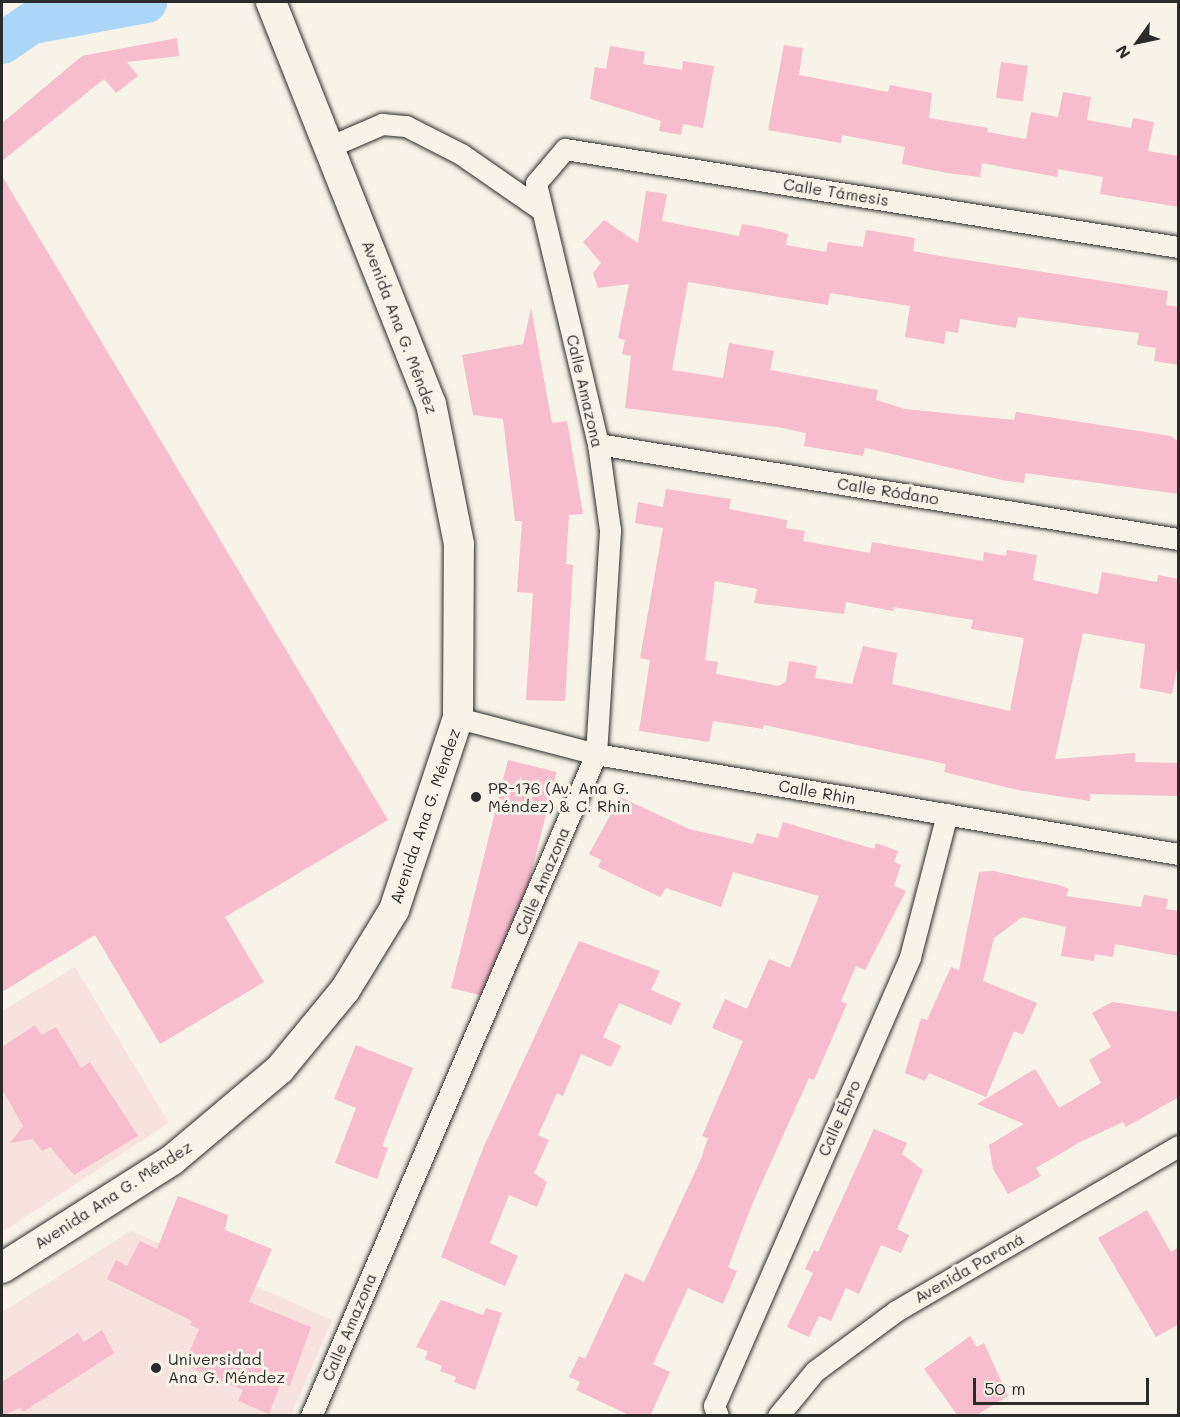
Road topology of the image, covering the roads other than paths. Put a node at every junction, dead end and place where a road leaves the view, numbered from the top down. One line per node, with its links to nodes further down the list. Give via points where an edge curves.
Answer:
1 (271, 2): 2 (main road, Avenida Ana G. Méndez)
2 (331, 146): 3 (street, via 382,124 406,126 461,154); 7 (main road, Avenida Ana G. Méndez, via 431,404 459,544)
3 (542, 210): 4 (street, Calle Támesis, via 536,183 565,149); 5 (street, Calle Amazona)
4 (1179, 247)
5 (598, 444): 6 (street, Calle Ródano); 8 (street, Calle Amazona, via 610,530)
6 (1179, 539)
7 (458, 718): 8 (street, Calle Rhin); 12 (main road, Avenida Ana G. Méndez, via 394,910 345,990 280,1069 172,1160)
8 (596, 754): 9 (street, Calle Rhin); 13 (street, Calle Amazona)
9 (947, 814): 10 (street, Calle Rhin); 14 (street, Calle Ebro, via 910,957 714,1406)
10 (1179, 854)
11 (1179, 1146): 15 (street, Avenida Paraná, via 896,1311 815,1371)
12 (2, 1268)
13 (311, 1416)
14 (718, 1416)
15 (778, 1416)

